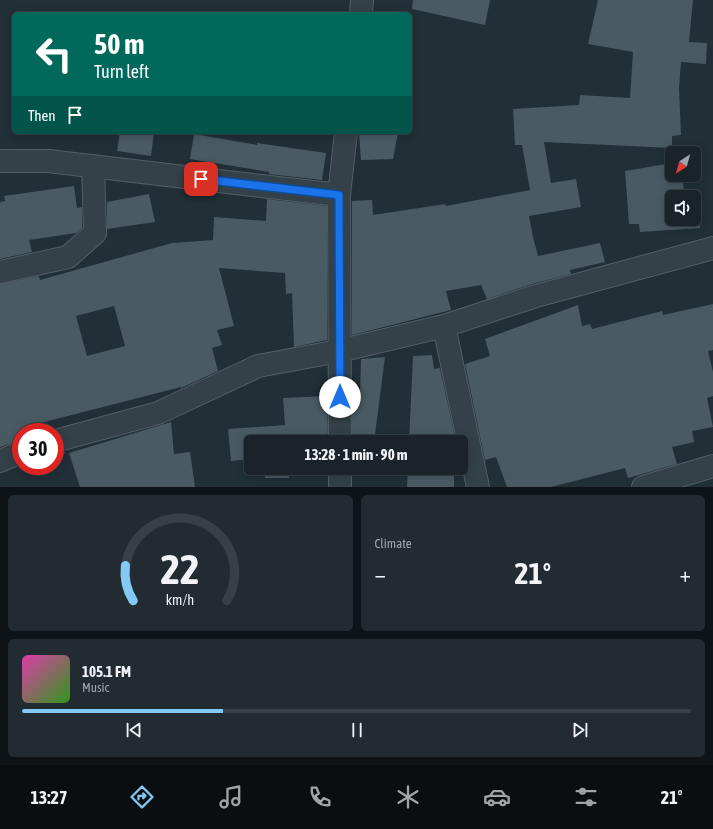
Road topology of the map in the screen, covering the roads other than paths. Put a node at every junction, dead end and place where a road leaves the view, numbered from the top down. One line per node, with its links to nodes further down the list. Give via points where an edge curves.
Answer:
1 (362, 0): 2 (street)
2 (361, 12)
3 (346, 134): 6 (street)
4 (0, 161): 5 (street, via 48,161)
5 (93, 166): 6 (street); 8 (street, via 95,233 68,257)
6 (339, 195): 10 (street)
7 (713, 248): 9 (street, via 536,296)
8 (0, 272)
9 (444, 326): 10 (street); 18 (street)
10 (339, 352): 11 (street); 12 (street, via 258,366 158,412)
11 (340, 435)
12 (64, 438)
13 (12, 456): 14 (street)
14 (0, 461)
15 (713, 466): 19 (street)
16 (340, 475): 17 (street)
17 (340, 487)
18 (478, 487)
19 (643, 487)

